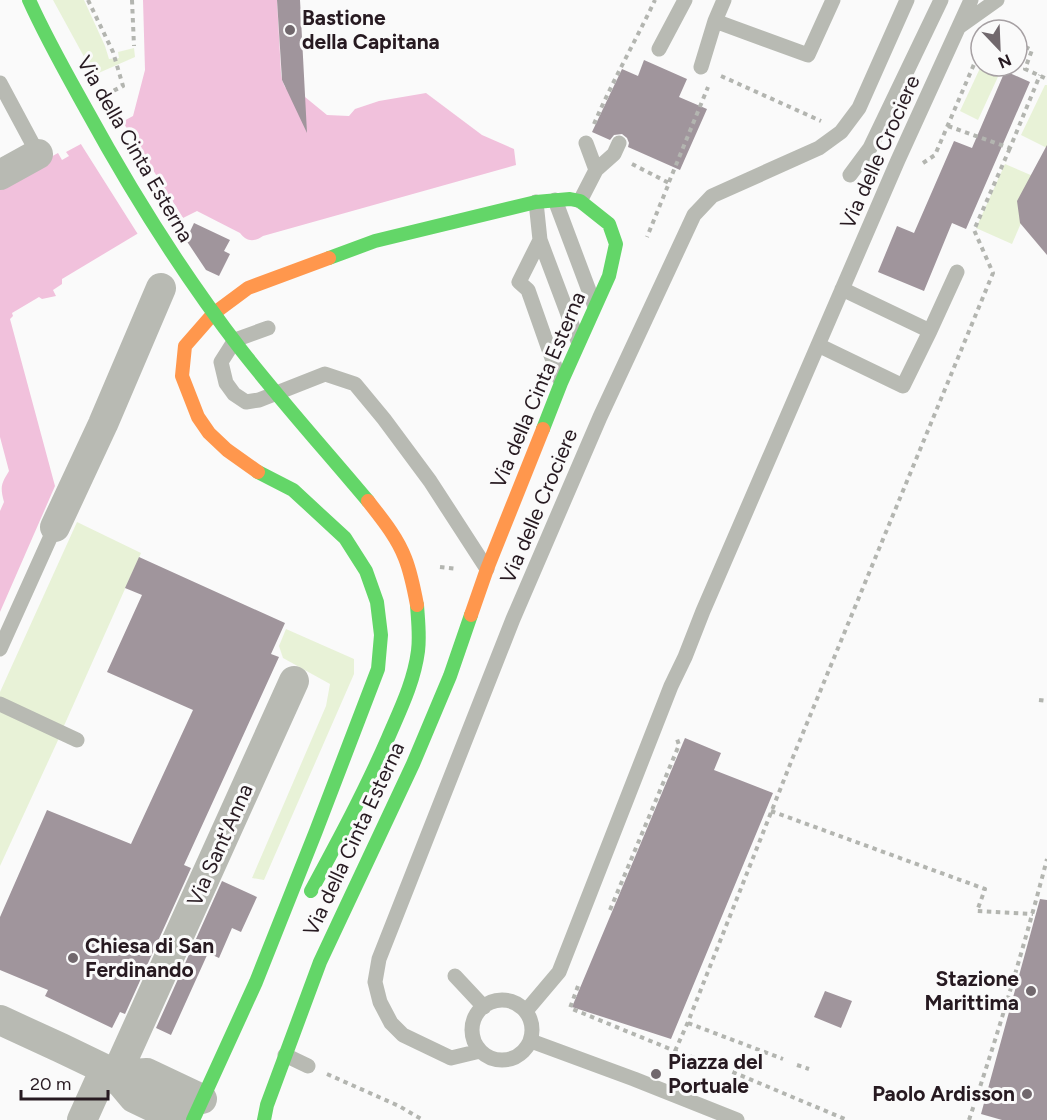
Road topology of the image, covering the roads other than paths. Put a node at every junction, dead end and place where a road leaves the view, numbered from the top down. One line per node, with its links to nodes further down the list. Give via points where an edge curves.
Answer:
1 (29, 0): 39 (street, Via della Cinta Esterna, bridge, via 103,142 185,274 267,382 390,529 405,557 417,605 418,651 406,699)
2 (685, 0): 11 (lane)
3 (724, 0): 9 (lane)
4 (832, 0): 9 (lane, via 808,55)
5 (907, 0): 49 (lane, Via delle Crociere, via 859,108 841,132 819,148 712,196 694,215 600,417 513,619 379,959 375,982 391,1023 403,1035 451,1058)
6 (940, 0): 19 (lane, via 870,148)
7 (971, 0): 10 (lane, Via delle Crociere)
8 (997, 0): 10 (lane)
9 (715, 21): 12 (lane)
10 (959, 27): 26 (lane, Via delle Crociere)
11 (659, 49)
12 (701, 67)
13 (0, 83): 16 (lane)
14 (586, 143): 17 (lane)
15 (619, 143): 17 (lane, via 614,154)
16 (38, 154): 18 (street)
17 (596, 170): 21 (lane)
18 (0, 175)
19 (850, 175)
20 (555, 200): 21 (street, Via della Cinta Esterna); 22 (street, Via della Cinta Esterna); 27 (lane)
21 (580, 201): 27 (street, Via della Cinta Esterna, via 609,224 616,243 609,276)
22 (536, 202): 23 (lane); 44 (street, Via della Cinta Esterna, via 375,241 248,288 213,314 185,346 182,376 198,417 227,450 293,490 345,538 366,571 377,602 381,634 378,669)
23 (540, 240): 30 (lane); 32 (lane, via 519,282 528,290)
24 (957, 272): 29 (lane)
25 (160, 288): 33 (street)
26 (842, 289): 29 (lane); 31 (lane, Via delle Crociere)
27 (595, 307): 30 (street, Via della Cinta Esterna)
28 (267, 328): 34 (lane, via 235,340 221,362 226,383 234,394 246,402 259,400 325,374 355,384 430,481)
29 (930, 331): 31 (lane, via 903,386)
30 (579, 344): 32 (street, Via della Cinta Esterna)
31 (818, 345): 46 (lane, Via delle Crociere, via 671,686 559,972)
32 (561, 383): 34 (street, Via della Cinta Esterna)
33 (56, 527): 35 (lane)
34 (488, 569): 42 (street, Via della Cinta Esterna, via 413,764)
35 (0, 649)
36 (294, 681): 52 (street, Via Sant'Anna)
37 (0, 704): 38 (lane)
38 (77, 740)
39 (364, 792): 40 (street, Via della Cinta Esterna); 44 (street, Via della Cinta Esterna, via 300,912)
40 (350, 846)
41 (338, 890): 42 (street, Via della Cinta Esterna)
42 (320, 962): 50 (street, Via della Cinta Esterna)
43 (455, 976): 45 (lane)
44 (256, 982): 53 (street, Via della Cinta Esterna)
45 (483, 1007): 46 (lane, via 506,1000); 49 (lane, via 472,1028)
46 (526, 1011): 48 (lane, via 533,1030)
47 (0, 1020): 52 (street)
48 (531, 1041): 49 (lane, via 513,1059 501,1061); 57 (lane)
49 (480, 1051)
50 (285, 1055): 51 (lane); 56 (street, Via della Cinta Esterna)
51 (308, 1066)
52 (110, 1072): 53 (street, via 147,1073); 54 (street, Via Sant'Anna); 55 (street, via 134,1098)
53 (197, 1110)
54 (82, 1120)
55 (180, 1120)
56 (264, 1120)
57 (737, 1120)

